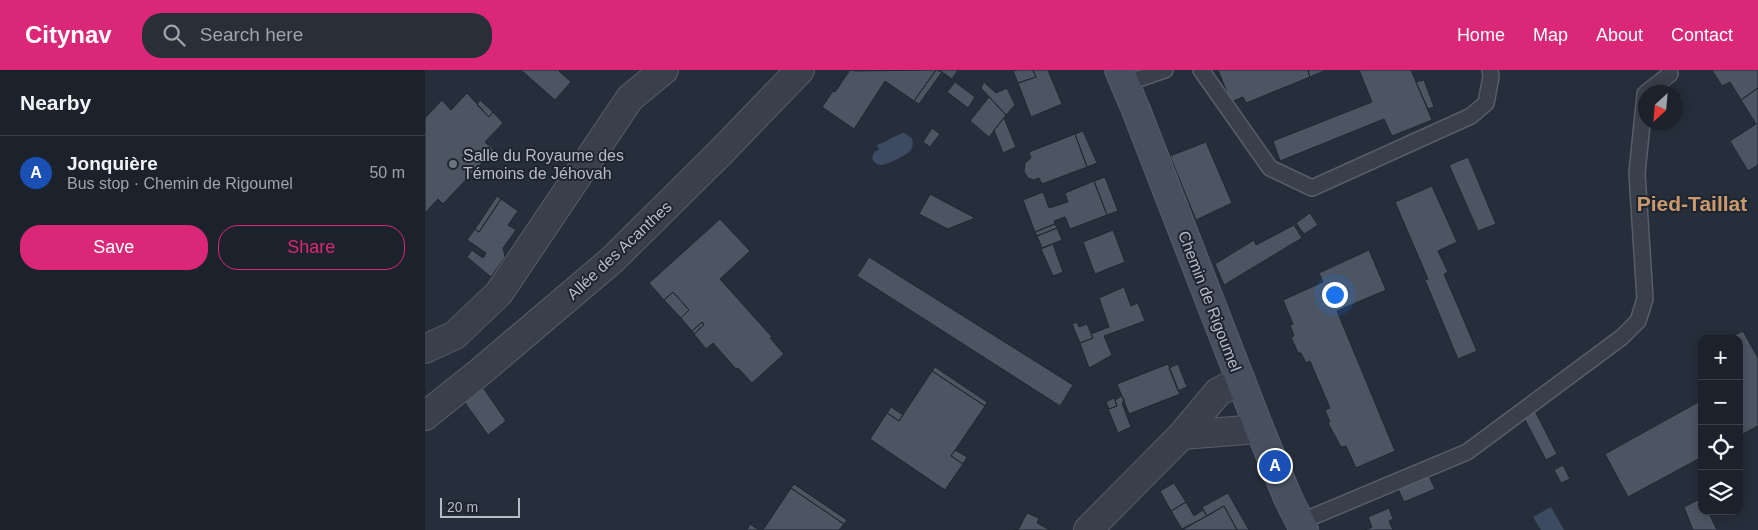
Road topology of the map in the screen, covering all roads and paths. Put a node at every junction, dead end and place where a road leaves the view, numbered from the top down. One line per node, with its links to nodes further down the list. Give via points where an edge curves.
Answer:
1 (664, 70): 10 (street, via 630,98 499,294 455,336)
2 (800, 70): 12 (street, Allée des Acanthes, via 612,260)
3 (1165, 70): 7 (lane)
4 (1201, 70): 5 (lane, via 1270,168 1312,188 1471,116 1486,103)
5 (1490, 70)
6 (1670, 74): 8 (lane)
7 (1121, 77): 11 (main road, Chemin de Rigoumel)
8 (1657, 85)
9 (1642, 130): 15 (lane, via 1637,173 1645,299 1638,321 1622,337 1467,452)
10 (425, 349)
11 (1241, 380): 13 (main road, Chemin de Rigoumel); 14 (street, via 1218,392)
12 (425, 416)
13 (1258, 425): 14 (street, via 1246,430); 15 (main road, Chemin de Rigoumel)
14 (1183, 435): 16 (street)
15 (1302, 526)
16 (1088, 530)

